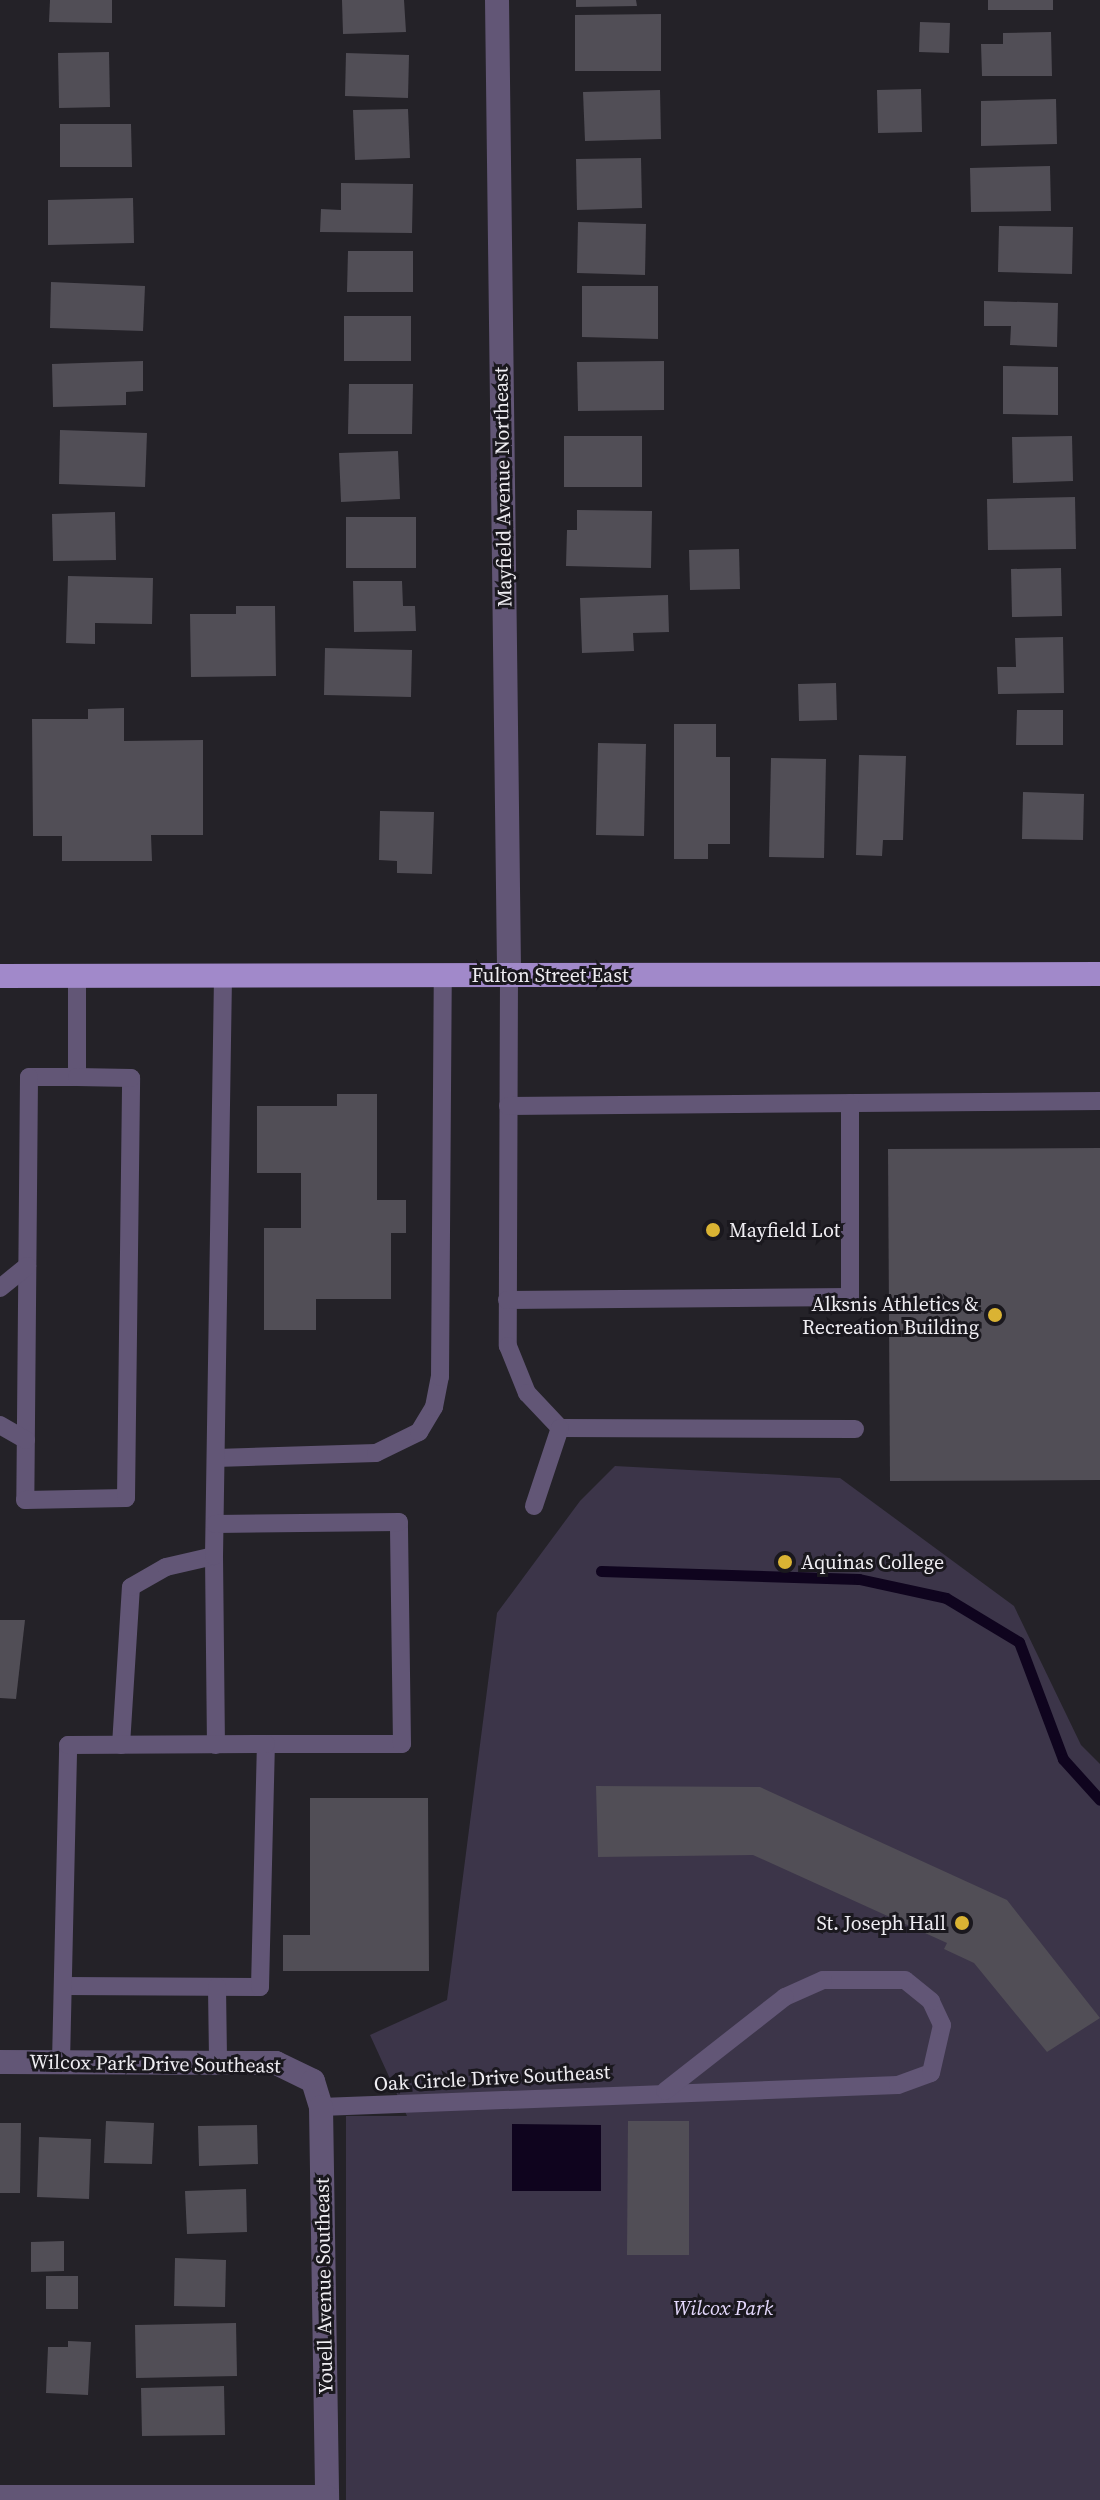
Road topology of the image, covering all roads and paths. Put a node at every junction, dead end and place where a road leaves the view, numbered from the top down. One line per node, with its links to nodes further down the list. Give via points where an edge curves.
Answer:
1 (497, 0): 4 (street, Mayfield Avenue Northeast)
2 (1100, 974): 4 (main road, Fulton Street East)
3 (443, 975): 4 (main road, Fulton Street East); 7 (main road, Fulton Street East); 19 (lane, via 440,1377 434,1407 419,1432 376,1453)
4 (509, 975): 11 (lane)
5 (0, 976): 6 (main road, Fulton Street East)
6 (77, 976): 7 (main road, Fulton Street East); 8 (lane)
7 (223, 976): 19 (lane)
8 (77, 1077): 12 (lane, via 29,1077); 18 (lane, via 131,1078 126,1498 25,1500)
9 (1100, 1101): 10 (lane)
10 (850, 1103): 11 (lane); 14 (lane, via 850,1297)
11 (508, 1106): 14 (lane)
12 (27, 1266): 13 (lane); 18 (lane)
13 (0, 1288)
14 (507, 1300): 16 (lane, via 511,1364)
15 (0, 1425): 18 (lane)
16 (560, 1428): 17 (lane); 20 (lane)
17 (855, 1429)
18 (26, 1440)
19 (216, 1458): 21 (lane)
20 (534, 1506)
21 (215, 1524): 22 (lane); 23 (lane, via 399,1522 402,1744)
22 (214, 1556): 24 (lane, via 166,1567 131,1587); 25 (lane)
23 (266, 1744): 25 (lane); 27 (lane, via 260,1987)
24 (121, 1745): 25 (lane); 26 (lane, via 68,1745)
25 (216, 1745)
26 (63, 1986): 27 (lane); 29 (lane)
27 (217, 1987): 30 (lane)
28 (0, 2062): 29 (street, Wilcox Park Drive Southeast)
29 (61, 2062): 30 (street, Wilcox Park Drive Southeast)
30 (218, 2063): 31 (street, Wilcox Park Drive Southeast, via 276,2063)
31 (308, 2075): 33 (street, Youell Avenue Southeast)
32 (665, 2091): 32 (lane, Oak Circle Drive Southeast, via 898,2085 931,2073 942,2025 931,2001 905,1980 823,1980 785,1997); 33 (lane, Oak Circle Drive Southeast)
33 (321, 2107): 35 (street, Youell Avenue Southeast)
34 (0, 2497): 35 (street)
35 (327, 2499)

